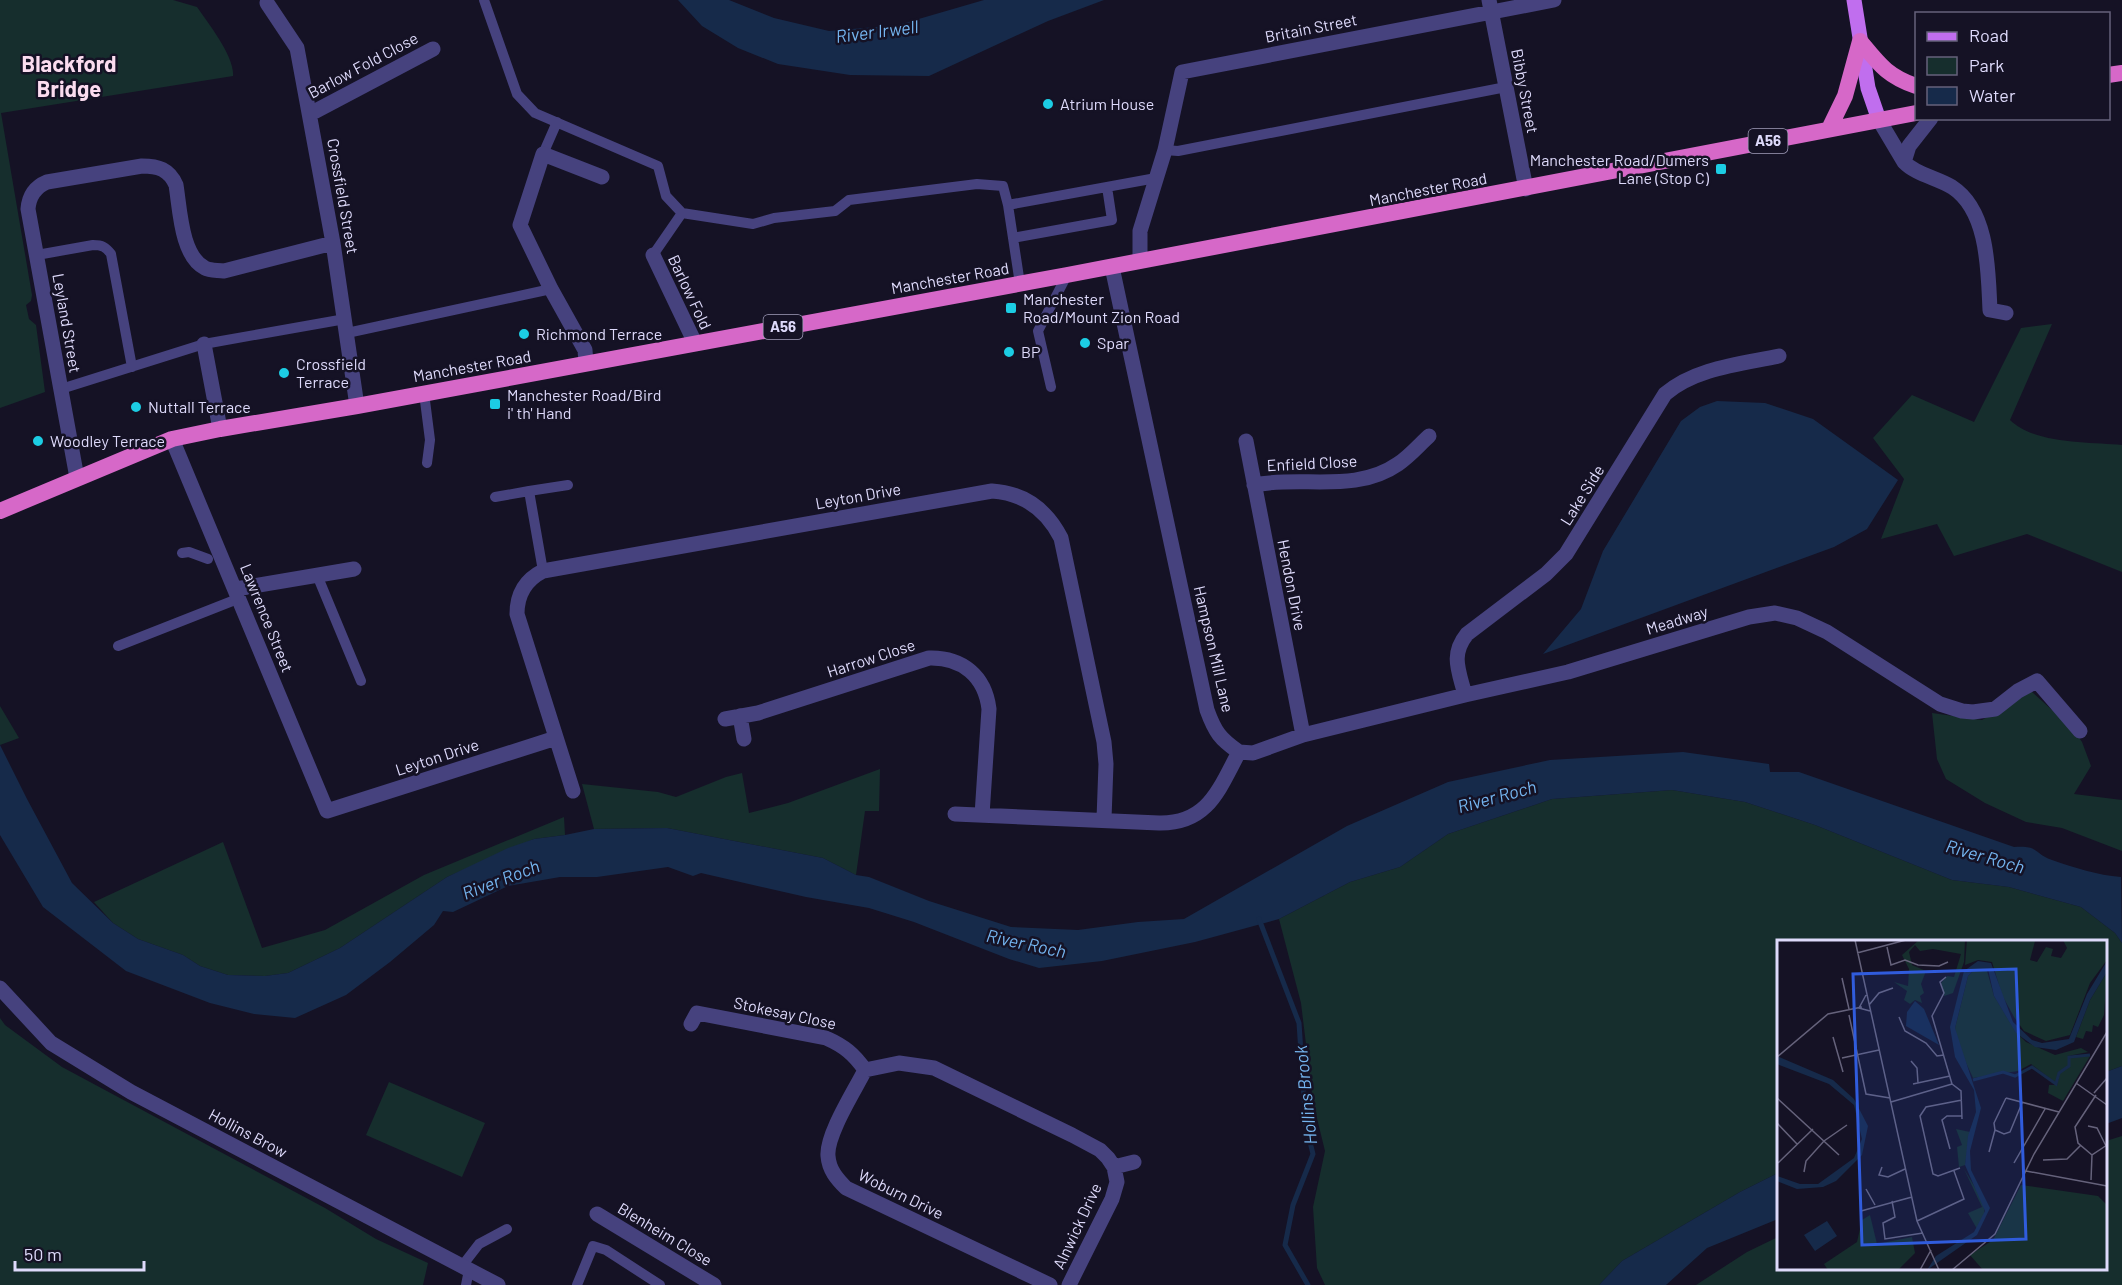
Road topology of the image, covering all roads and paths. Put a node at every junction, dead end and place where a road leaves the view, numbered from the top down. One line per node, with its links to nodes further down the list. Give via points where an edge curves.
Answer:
1 (484, 0): 14 (lane, via 517,94 535,113)
2 (1554, 0): 5 (street, Britain Street)
3 (1854, 0): 6 (main road)
4 (266, 2): 11 (street, Crossfield Street, via 297,48)
5 (1491, 5): 9 (street, Bibby Street); 16 (street, Britain Street, via 1182,72)
6 (1860, 41): 8 (highway, via 1888,72); 12 (main road, via 1870,96); 15 (highway, via 1845,96)
7 (433, 49): 11 (street, Barlow Fold Close)
8 (1915, 85)
9 (1506, 87): 16 (lane, via 1178,151); 22 (street, Bibby Street)
10 (1915, 113): 12 (highway, Manchester Road / A56)
11 (310, 114): 26 (street, Crossfield Street)
12 (1879, 120): 15 (highway, Manchester Road / A56); 18 (street)
13 (1929, 120): 18 (street, via 1909,146)
14 (557, 122): 17 (lane); 24 (lane, via 658,166 666,196)
15 (1829, 129): 22 (highway, Manchester Road / A56)
16 (1166, 150): 20 (street)
17 (543, 154): 19 (street); 33 (street, via 520,225)
18 (1904, 162): 34 (street, via 1958,191 1969,205 1988,257 1990,310)
19 (602, 177)
20 (1156, 178): 21 (lane); 29 (street, via 1140,231)
21 (1107, 188): 23 (lane); 25 (lane, via 1112,220)
22 (1526, 189): 29 (highway, Manchester Road / A56)
23 (1008, 206): 24 (lane, via 1003,186 977,184 849,200 835,212 753,224); 25 (lane)
24 (682, 213): 28 (lane)
25 (1013, 238): 32 (lane)
26 (333, 243): 27 (street, Leyland Street, via 224,271 207,269 196,262 187,247 172,175 154,166 141,166 47,182 33,192 29,202); 35 (street, Crossfield Street)
27 (37, 255): 40 (lane, via 93,245 108,249); 42 (street, Leyland Street)
28 (653, 255): 36 (street, Barlow Fold)
29 (1140, 261): 30 (highway, Manchester Road / A56)
30 (1112, 267): 31 (highway, Manchester Road / A56); 69 (street, Hampson Mill Lane, via 1207,710 1215,731)
31 (1066, 275): 32 (highway, Manchester Road / A56); 41 (lane, via 1038,331)
32 (1020, 284): 36 (highway, Manchester Road / A56)
33 (551, 289): 35 (lane); 39 (street, via 585,350)
34 (2006, 313)
35 (346, 326): 37 (lane); 44 (street, Crossfield Street)
36 (695, 343): 39 (highway, Manchester Road / A56)
37 (204, 344): 40 (lane); 45 (street)
38 (1779, 356): 64 (street, Lake Side, via 1695,375 1665,394 1566,554 1460,642 1457,661)
39 (586, 363): 43 (highway, Manchester Road / A56)
40 (132, 367): 42 (lane)
41 (1050, 387)
42 (61, 389): 50 (street, Leyland Street)
43 (424, 393): 44 (highway, Manchester Road / A56); 49 (lane, via 430,440)
44 (357, 405): 45 (highway, Manchester Road / A56)
45 (220, 429): 47 (highway, Manchester Road / A56)
46 (1429, 436): 52 (street, Enfield Close, via 1398,464 1370,477)
47 (172, 439): 50 (highway, Manchester Road / A56); 57 (street, Lawrence Street)
48 (1246, 441): 52 (street, Hendon Drive)
49 (427, 463)
50 (77, 478): 55 (highway, Manchester Road / A56)
51 (568, 485): 53 (lane)
52 (1254, 485): 66 (street, Hendon Drive)
53 (529, 491): 54 (lane); 59 (lane)
54 (495, 497)
55 (0, 511)
56 (182, 553): 57 (lane)
57 (211, 560): 61 (street, Lawrence Street)
58 (354, 569): 60 (street)
59 (543, 571): 67 (street, via 519,594 517,614); 74 (street, Leyton Drive, via 981,492 1004,492 1027,499 1055,525 1064,550 1104,742)
60 (317, 575): 61 (street); 63 (lane)
61 (238, 593): 62 (lane); 71 (street, Lawrence Street)
62 (118, 646)
63 (362, 681)
64 (1464, 695): 65 (street, Meadway, via 1568,672 1749,617 1775,614 1797,618 1827,632 1951,708 1973,712 1995,709 2037,681); 66 (street, Meadway)
65 (2080, 731)
66 (1303, 735): 69 (street, Meadway, via 1266,750)
67 (556, 738): 70 (street); 71 (street, Leyton Drive)
68 (744, 739): 73 (street, Harrow Close, via 732,718 929,658 948,659 974,673 988,699)
69 (1239, 753): 74 (street, via 1213,799 1189,818 1169,823)
70 (573, 791)
71 (327, 811)
72 (955, 814): 73 (street)
73 (982, 815): 74 (street)
74 (1104, 819)
75 (0, 988): 82 (street, Hollins Brow, via 51,1043 131,1092)
76 (691, 1024): 77 (street, Stokesay Close, via 697,1013 826,1038 842,1044)
77 (866, 1070): 79 (street, via 899,1063 934,1068 1090,1145); 87 (street, Woburn Drive, via 830,1139 828,1155 838,1181)
78 (1134, 1162): 79 (street, Alnwick Drive)
79 (1114, 1167): 88 (street, Alnwick Drive, via 1117,1182 1112,1199)
80 (597, 1214): 86 (street, Blenheim Close)
81 (507, 1229): 82 (lane, via 479,1244)
82 (466, 1274): 83 (street, Hollins Brow)
83 (498, 1285)
84 (577, 1285): 85 (lane, via 592,1246 606,1250)
85 (660, 1285)
86 (714, 1285)
87 (1050, 1285)
88 (1069, 1285)

